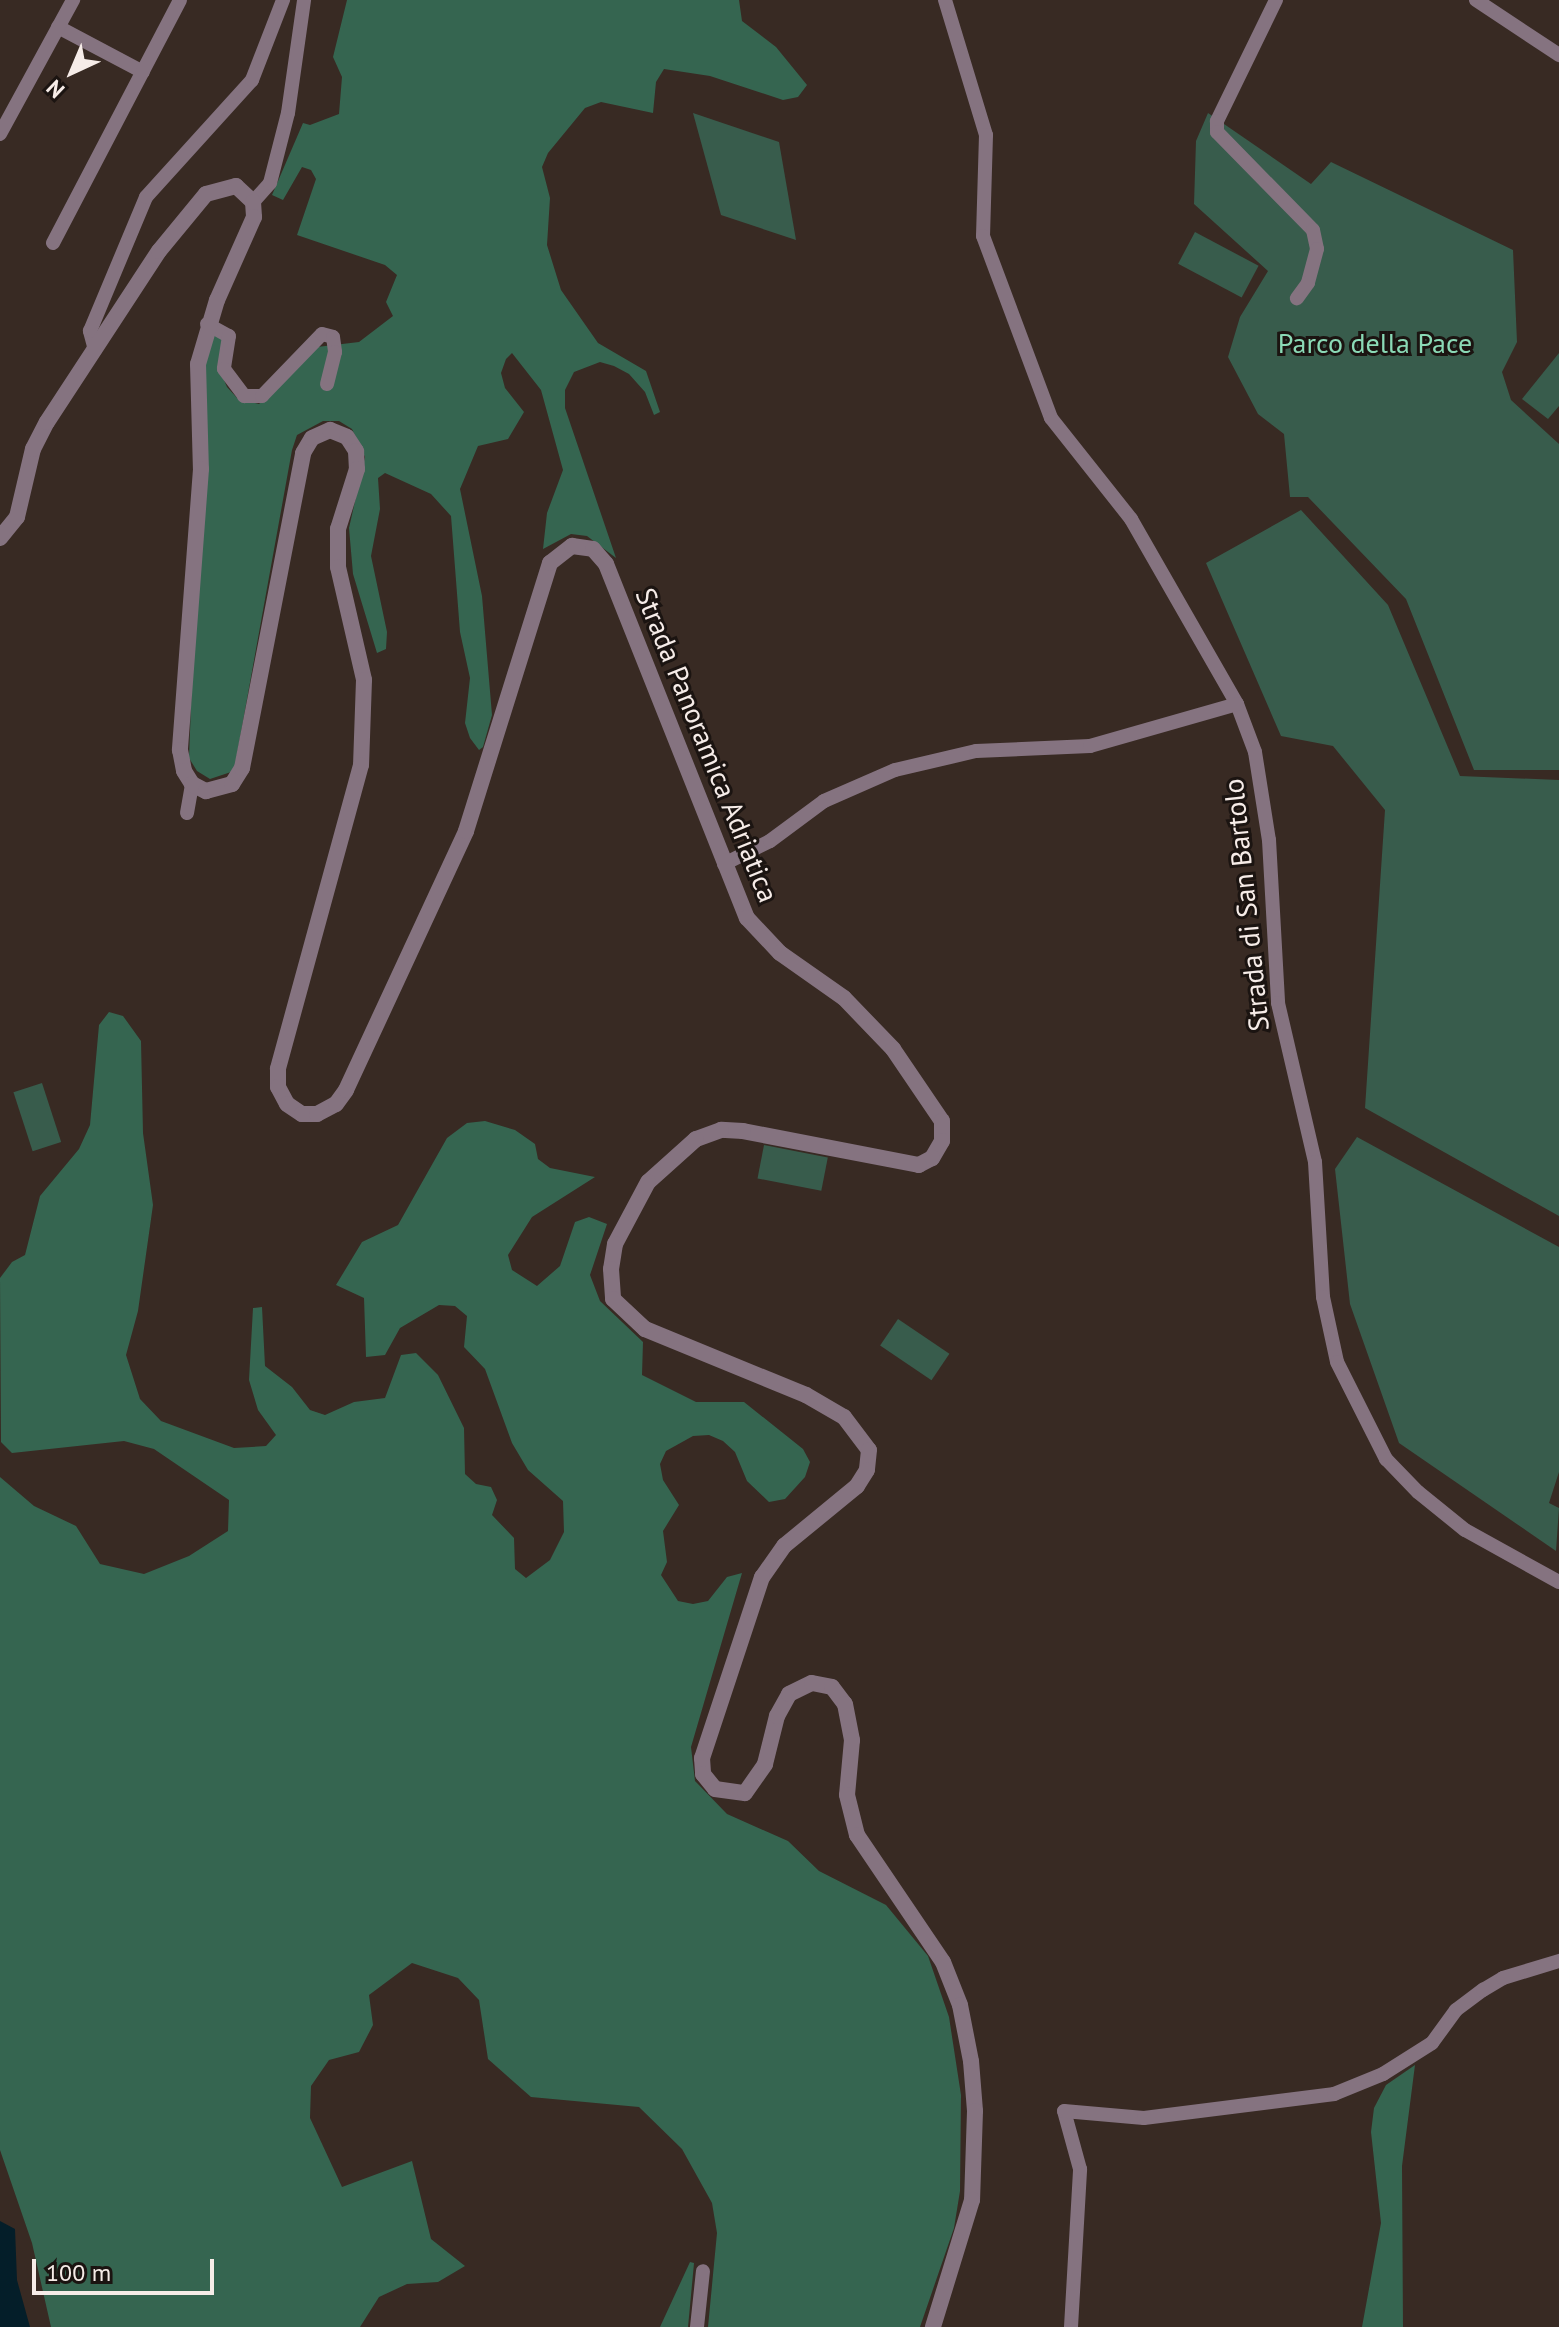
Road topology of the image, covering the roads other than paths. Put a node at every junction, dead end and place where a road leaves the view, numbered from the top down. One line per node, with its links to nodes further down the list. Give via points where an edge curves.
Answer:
1 (73, 0): 8 (street)
2 (180, 0): 10 (street)
3 (283, 0): 17 (street, via 252,80 146,197 90,331)
4 (304, 0): 13 (street, via 270,183)
5 (945, 0): 20 (street, Strada di San Bartolo, via 986,135 983,236 1051,418 1131,519)
6 (1276, 0): 15 (street, via 1217,121 1217,132 1313,230 1317,249 1308,283)
7 (1476, 0): 9 (street)
8 (58, 27): 10 (street); 11 (street)
9 (1559, 55)
10 (143, 72): 14 (street)
11 (6, 115): 12 (street)
12 (0, 134)
13 (253, 202): 16 (street, via 254,217); 17 (street, via 236,186 206,194 159,251)
14 (53, 243)
15 (1297, 298)
16 (207, 324): 18 (street, via 229,336 224,369 244,396 262,396 322,334 333,337 335,352); 21 (street, via 198,364 201,469 180,750)
17 (95, 350): 19 (street, via 33,449 17,517)
18 (327, 384)
19 (0, 538)
20 (1237, 704): 23 (street, via 1081,747 987,750 895,770 824,801 770,841); 24 (street, Strada di San Bartolo, via 1255,752 1269,840 1278,1003 1315,1162 1323,1297 1337,1362 1386,1459 1418,1492 1465,1530)
21 (192, 784): 22 (street); 23 (street, Strada Panoramica Adriatica, via 220,791 242,768 303,453 312,438 330,430 347,437 356,451 357,469 338,529 338,567 358,640 365,726 361,765 278,1069 278,1087 287,1104 302,1114 317,1114 336,1104 346,1090 466,831 550,563 572,546 593,549 606,564)
22 (187, 813)
23 (724, 864): 28 (street, Strada Panoramica Adriatica, via 747,918 780,953 844,998 893,1049 942,1121 942,1141 932,1158 919,1165 743,1131 721,1130 696,1139 648,1182 615,1244 611,1269 613,1299 645,1329 806,1395 844,1417 869,1450 867,1470 857,1486 784,1546 762,1577 702,1758 703,1774 715,1789 745,1793 761,1773 789,1694 812,1683 832,1687 845,1704 852,1740 847,1795 857,1835 943,1962 960,2005 971,2061 972,2200)
24 (1559, 1582)
25 (1559, 1961): 29 (street, via 1483,1990 1456,2010 1432,2043 1383,2074 1334,2094 1144,2118 1064,2111 1080,2169)
26 (703, 2271): 27 (street)
27 (697, 2327)
28 (933, 2327)
29 (1071, 2327)

